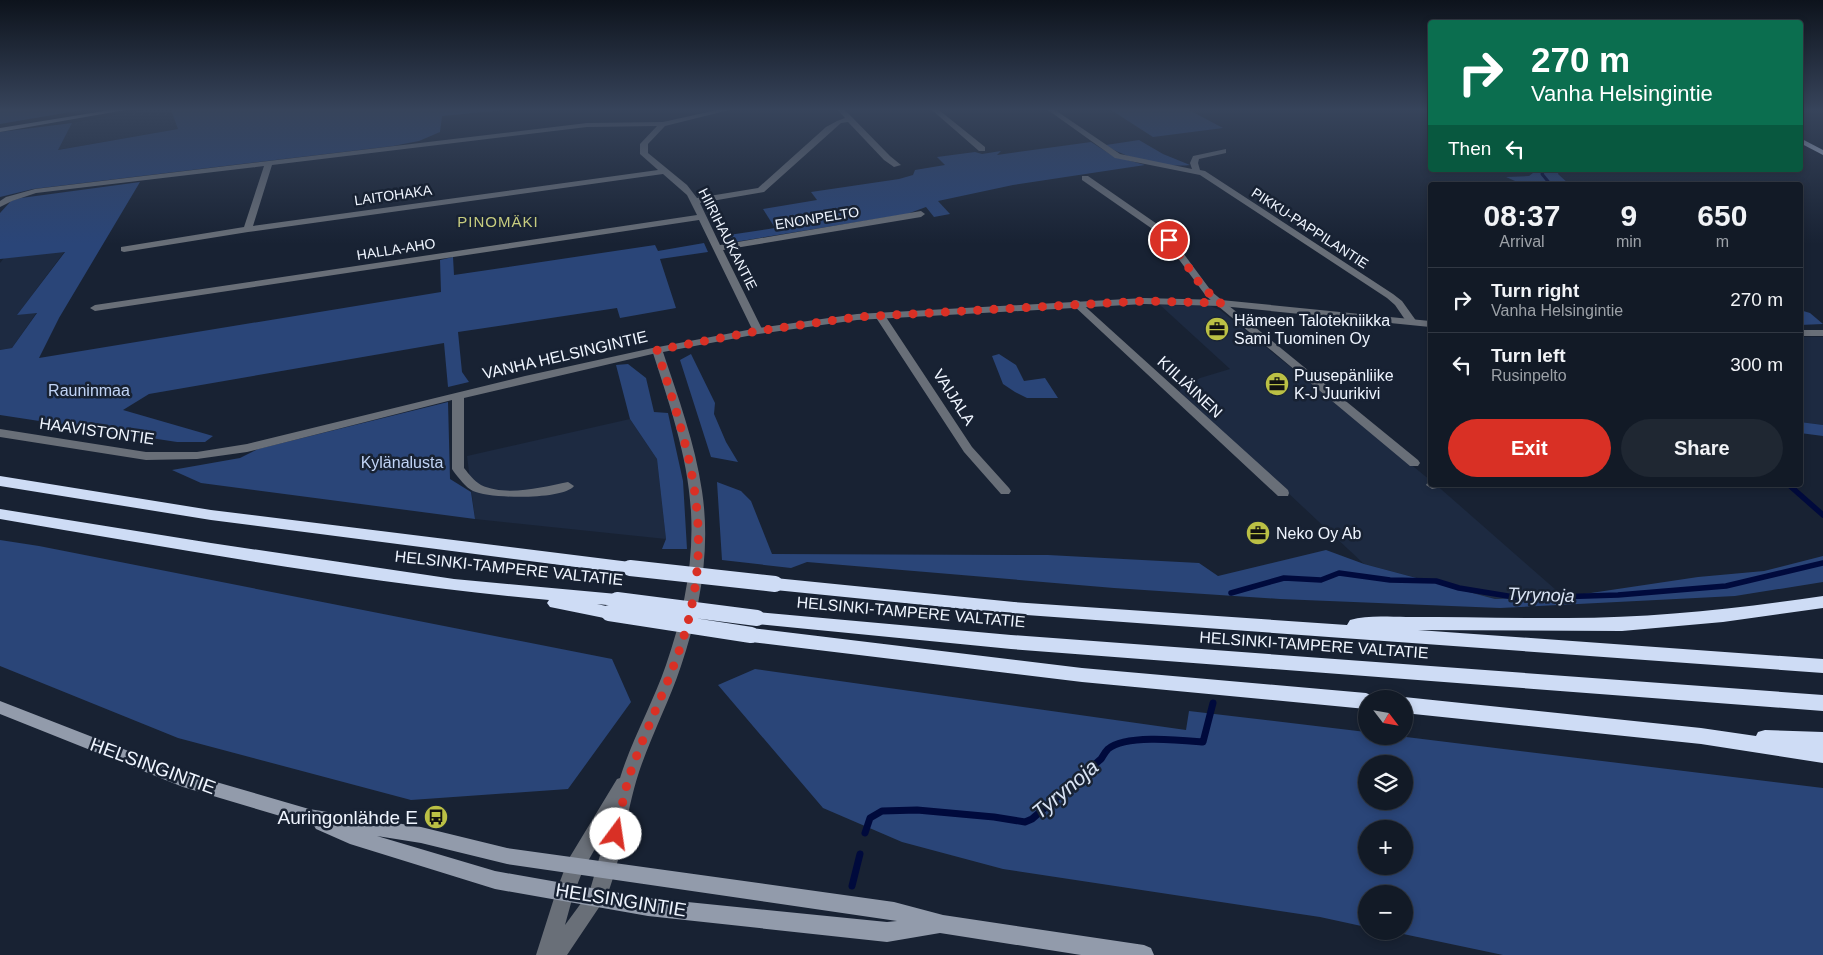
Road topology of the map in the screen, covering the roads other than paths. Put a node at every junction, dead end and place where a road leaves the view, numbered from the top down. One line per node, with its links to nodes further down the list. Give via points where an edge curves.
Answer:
1 (345, 155): 7 (street)
2 (645, 155): 9 (street, HIIRIHAUKANTIE)
3 (800, 155): 12 (street, via 761,190)
4 (884, 155): 8 (street)
5 (1116, 155): 10 (street, PIKKU-PAPPILANTIE)
6 (1209, 155): 10 (street, via 1196,158)
7 (268, 164): 13 (street, via 35,192); 16 (street)
8 (897, 165)
9 (666, 171): 12 (street, HIIRIHAUKANTIE, via 684,184); 16 (street, LAITOHAKA)
10 (1196, 171): 23 (street, PIKKU-PAPPILANTIE, via 1390,296)
11 (1085, 178): 20 (street, via 1154,226 1169,240 1203,288)
12 (696, 201): 15 (street, HIIRIHAUKANTIE)
13 (0, 205)
14 (921, 214): 17 (street, ENONPELTO)
15 (702, 217): 17 (street, HIIRIHAUKANTIE); 21 (street, HALLA-AHO)
16 (248, 229): 18 (street, LAITOHAKA)
17 (717, 248): 25 (street, HIIRIHAUKANTIE)
18 (124, 249)
19 (1076, 303): 20 (street, VANHA HELSINGINTIE); 22 (street, VANHA HELSINGINTIE); 36 (street, KIILIÄINEN)
20 (1221, 303): 23 (street, VANHA HELSINGINTIE); 32 (street)
21 (95, 308)
22 (880, 316): 25 (street, VANHA HELSINGINTIE); 35 (street, VAIJALA, via 968,449)
23 (1412, 322): 24 (street, VANHA HELSINGINTIE)
24 (1428, 324)
25 (758, 331): 28 (street, VANHA HELSINGINTIE)
26 (1803, 333): 27 (street)
27 (1823, 333)
28 (657, 350): 29 (street, VANHA HELSINGINTIE); 49 (street, via 694,477 698,553 686,628)
29 (458, 396): 31 (street, VANHA HELSINGINTIE, via 247,448); 34 (street, via 458,469 477,488 510,494)
30 (0, 433): 31 (street, HAAVISTONTIE, via 120,453)
31 (190, 457)
32 (1414, 463)
33 (0, 481): 40 (highway, HELSINKI-TAMPERE VALTATIE, bridge, via 212,515 630,568 1014,608)
34 (568, 486)
35 (1005, 491)
36 (1283, 493)
37 (0, 514): 39 (highway, HELSINKI-TAMPERE VALTATIE, bridge, via 211,549)
38 (1823, 602): 40 (highway, via 1721,616 1623,624 1401,623)
39 (754, 626): 42 (highway, via 1082,675); 43 (highway, HELSINKI-TAMPERE VALTATIE, via 1011,642)
40 (1279, 628): 41 (highway, HELSINKI-TAMPERE VALTATIE)
41 (1823, 666)
42 (1358, 701)
43 (1823, 703)
44 (0, 706): 50 (main road, HELSINGINTIE, via 183,780)
45 (1413, 706): 46 (highway)
46 (1701, 736): 47 (highway); 48 (highway)
47 (1823, 740)
48 (1823, 756)
49 (630, 772): 51 (street); 52 (street)
50 (309, 817): 51 (main road, HELSINGINTIE, via 421,835 508,856); 53 (main road, HELSINGINTIE, via 350,836 486,877)
51 (575, 866): 52 (main road, HELSINGINTIE); 53 (street)
52 (605, 870): 54 (street); 55 (main road, HELSINGINTIE, via 894,912)
53 (565, 892): 54 (main road, HELSINGINTIE); 56 (street)
54 (597, 897): 55 (main road, HELSINGINTIE, via 648,907 887,932); 57 (street)
55 (943, 924): 58 (main road, HELSINGINTIE)
56 (546, 955)
57 (555, 955)
58 (1144, 955)

